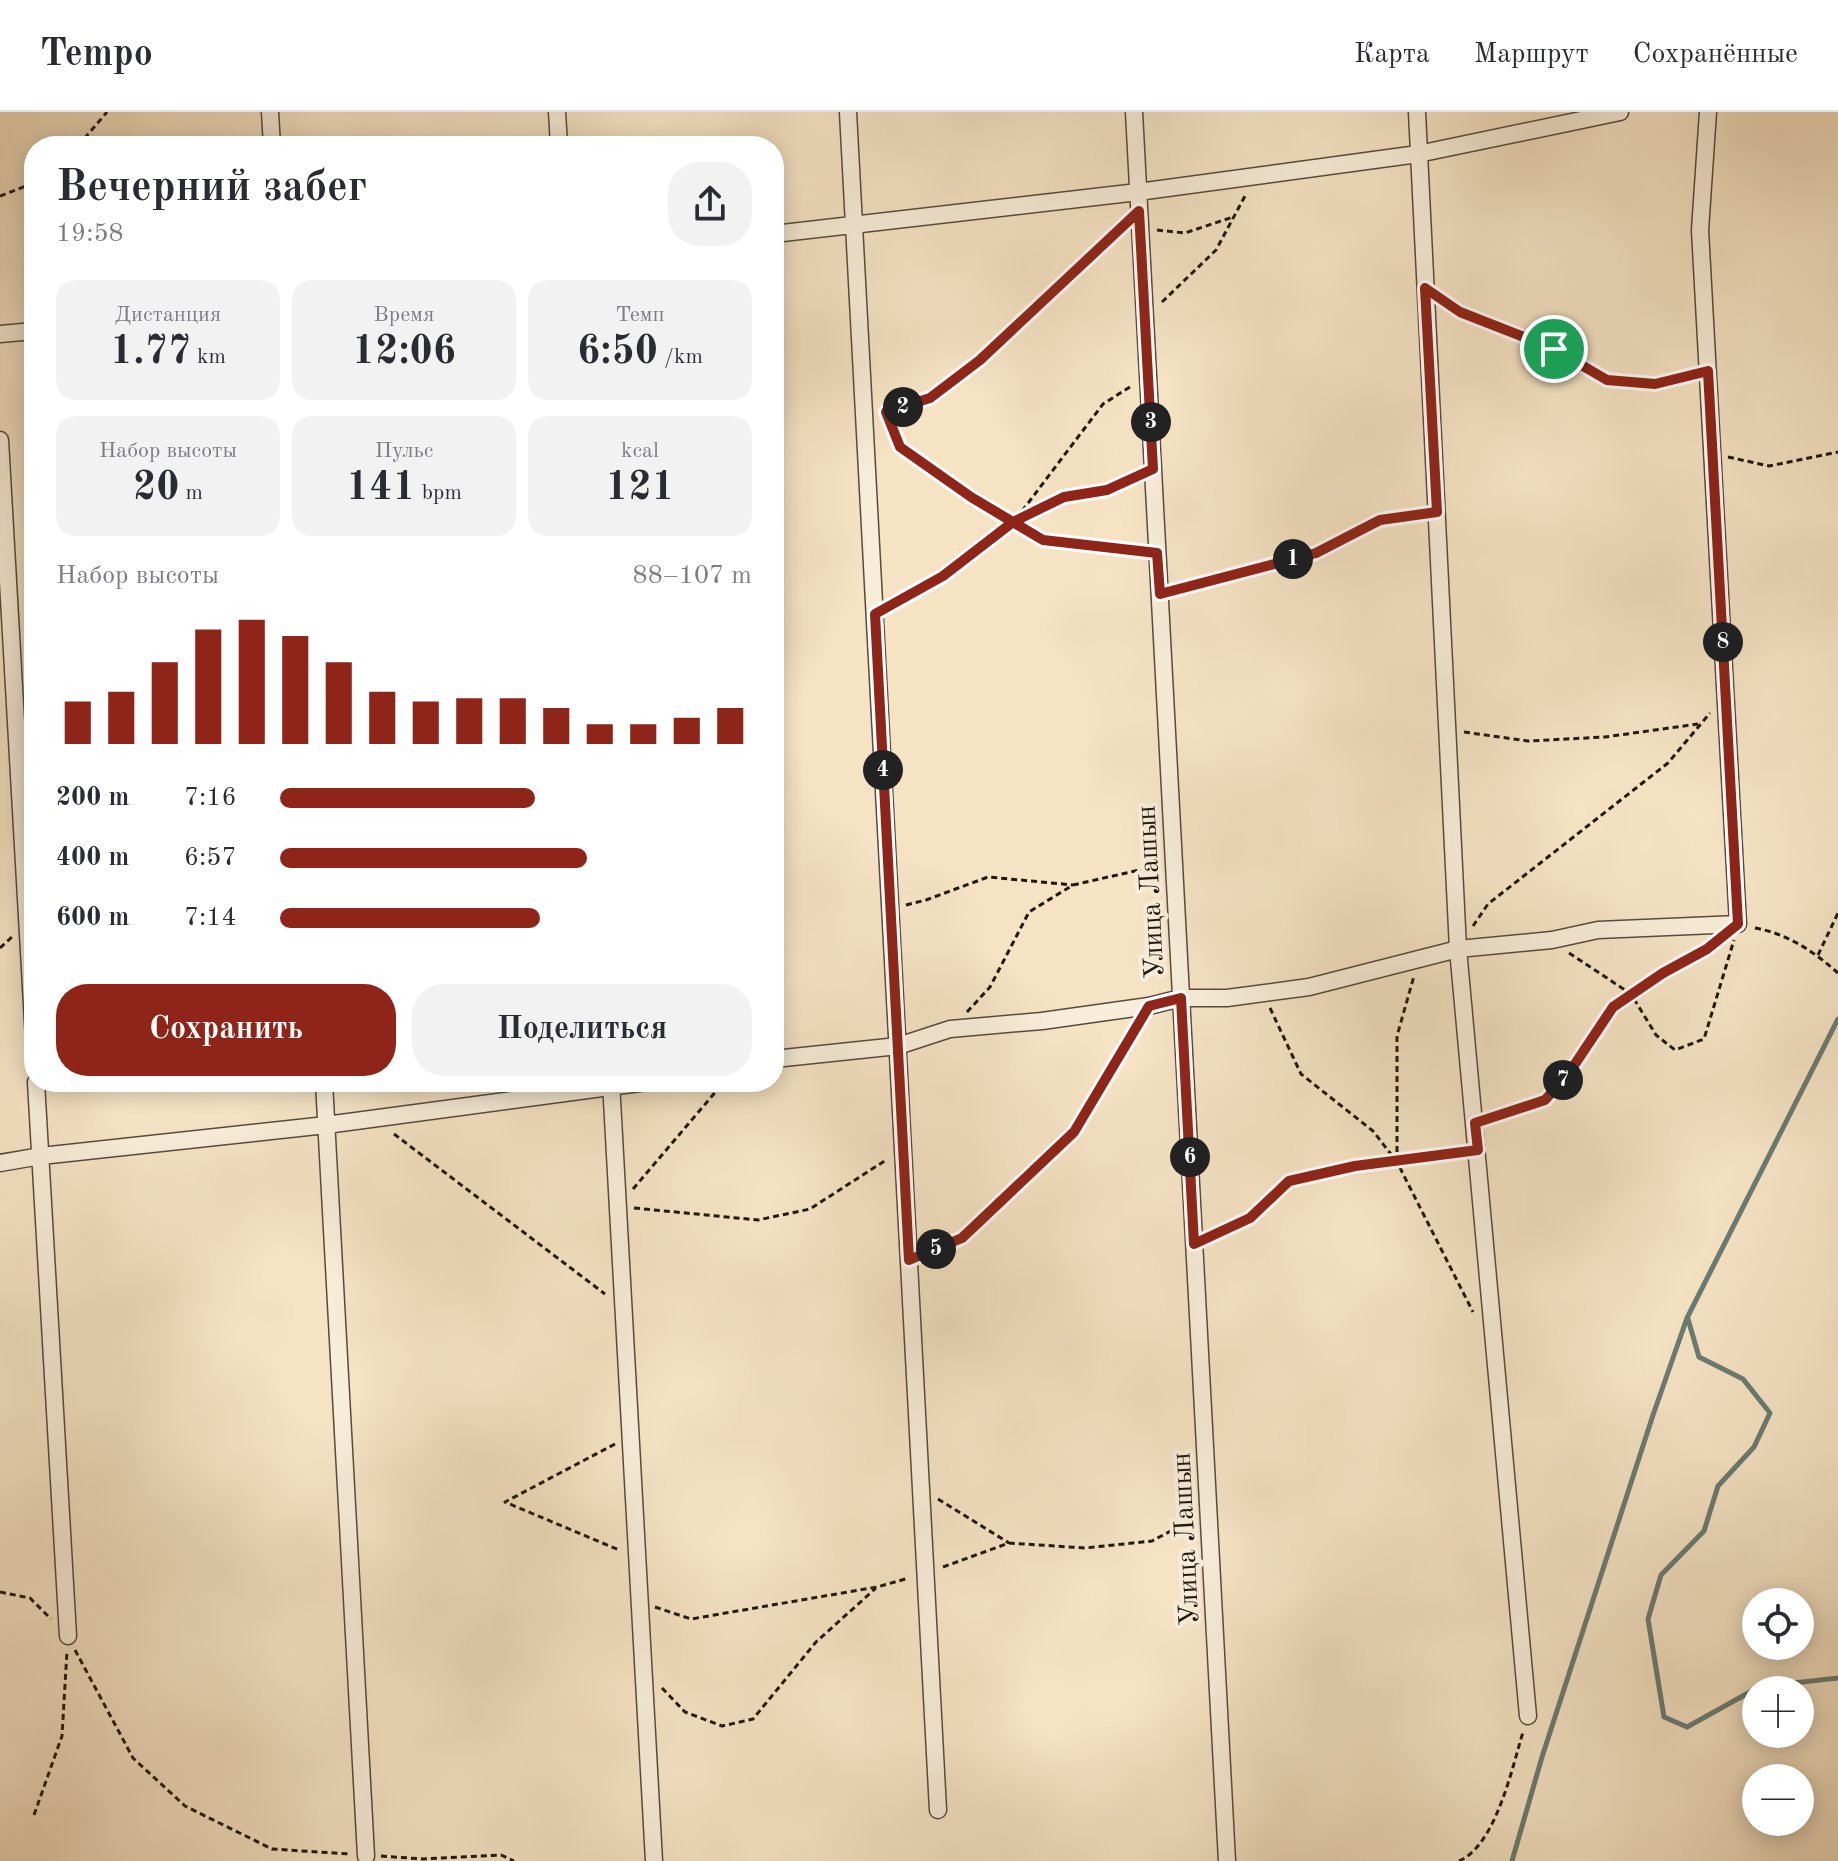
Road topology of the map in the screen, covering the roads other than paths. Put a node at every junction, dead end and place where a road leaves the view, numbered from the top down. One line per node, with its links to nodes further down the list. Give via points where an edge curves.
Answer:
1 (270, 112): 8 (street)
2 (557, 112): 9 (street)
3 (848, 112): 12 (street)
4 (1134, 112): 11 (street, Улица Лашын)
5 (1417, 112): 10 (street)
6 (1620, 112): 10 (street)
7 (1708, 112): 18 (street, via 1700,230 1738,924 1598,930)
8 (271, 136)
9 (558, 136)
10 (1418, 154): 11 (street); 18 (street)
11 (1138, 192): 12 (street); 19 (street, Улица Лашын)
12 (854, 225): 13 (street); 20 (street)
13 (784, 233)
14 (24, 332): 15 (street)
15 (0, 334)
16 (0, 440): 17 (street)
17 (24, 864)
18 (1458, 949): 19 (street, via 1309,987); 30 (street)
19 (1181, 998): 20 (street, via 1042,1021 950,1029); 34 (street, Улица Лашын)
20 (898, 1046): 21 (street); 31 (street)
21 (784, 1058)
22 (37, 1092): 27 (street)
23 (324, 1092): 26 (street)
24 (561, 1092): 26 (street)
25 (611, 1092): 33 (street)
26 (326, 1125): 27 (street); 32 (street)
27 (41, 1156): 28 (street); 29 (street)
28 (0, 1163)
29 (68, 1636)
30 (1528, 1716)
31 (938, 1810)
32 (366, 1856)
33 (654, 1861)
34 (1227, 1861)

